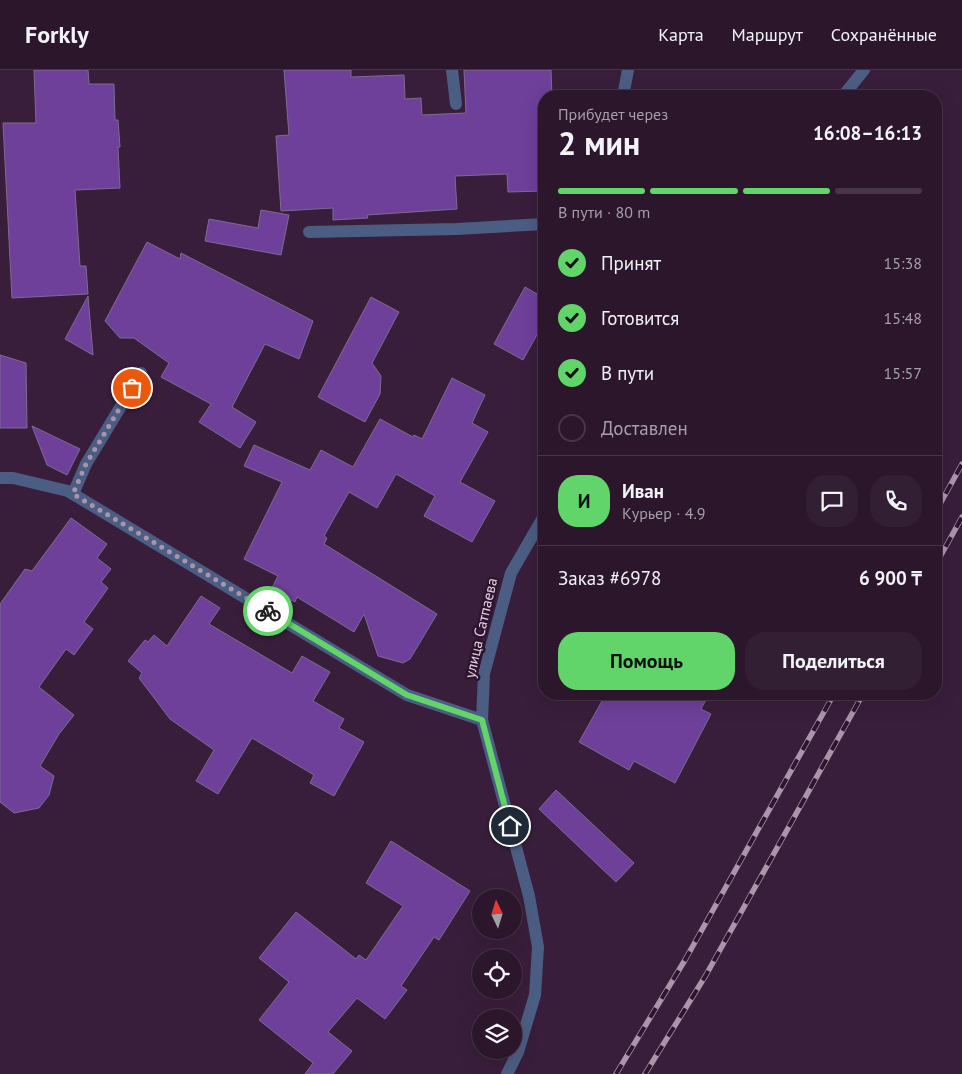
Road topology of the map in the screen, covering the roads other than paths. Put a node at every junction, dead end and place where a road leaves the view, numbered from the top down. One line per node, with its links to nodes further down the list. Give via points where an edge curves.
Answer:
1 (452, 70): 6 (street)
2 (628, 70): 4 (street)
3 (864, 70): 5 (street)
4 (624, 90)
5 (848, 90)
6 (456, 104)
7 (538, 224): 8 (street)
8 (309, 232)
9 (141, 373): 11 (street, via 86,464)
10 (0, 478): 11 (street, via 13,478)
11 (73, 494): 13 (street, via 407,695)
12 (538, 526): 13 (street, улица Сатпаева, via 511,573 484,674)
13 (482, 720): 14 (street, улица Сатпаева, via 529,896 538,946 535,995 518,1052)
14 (507, 1074)

